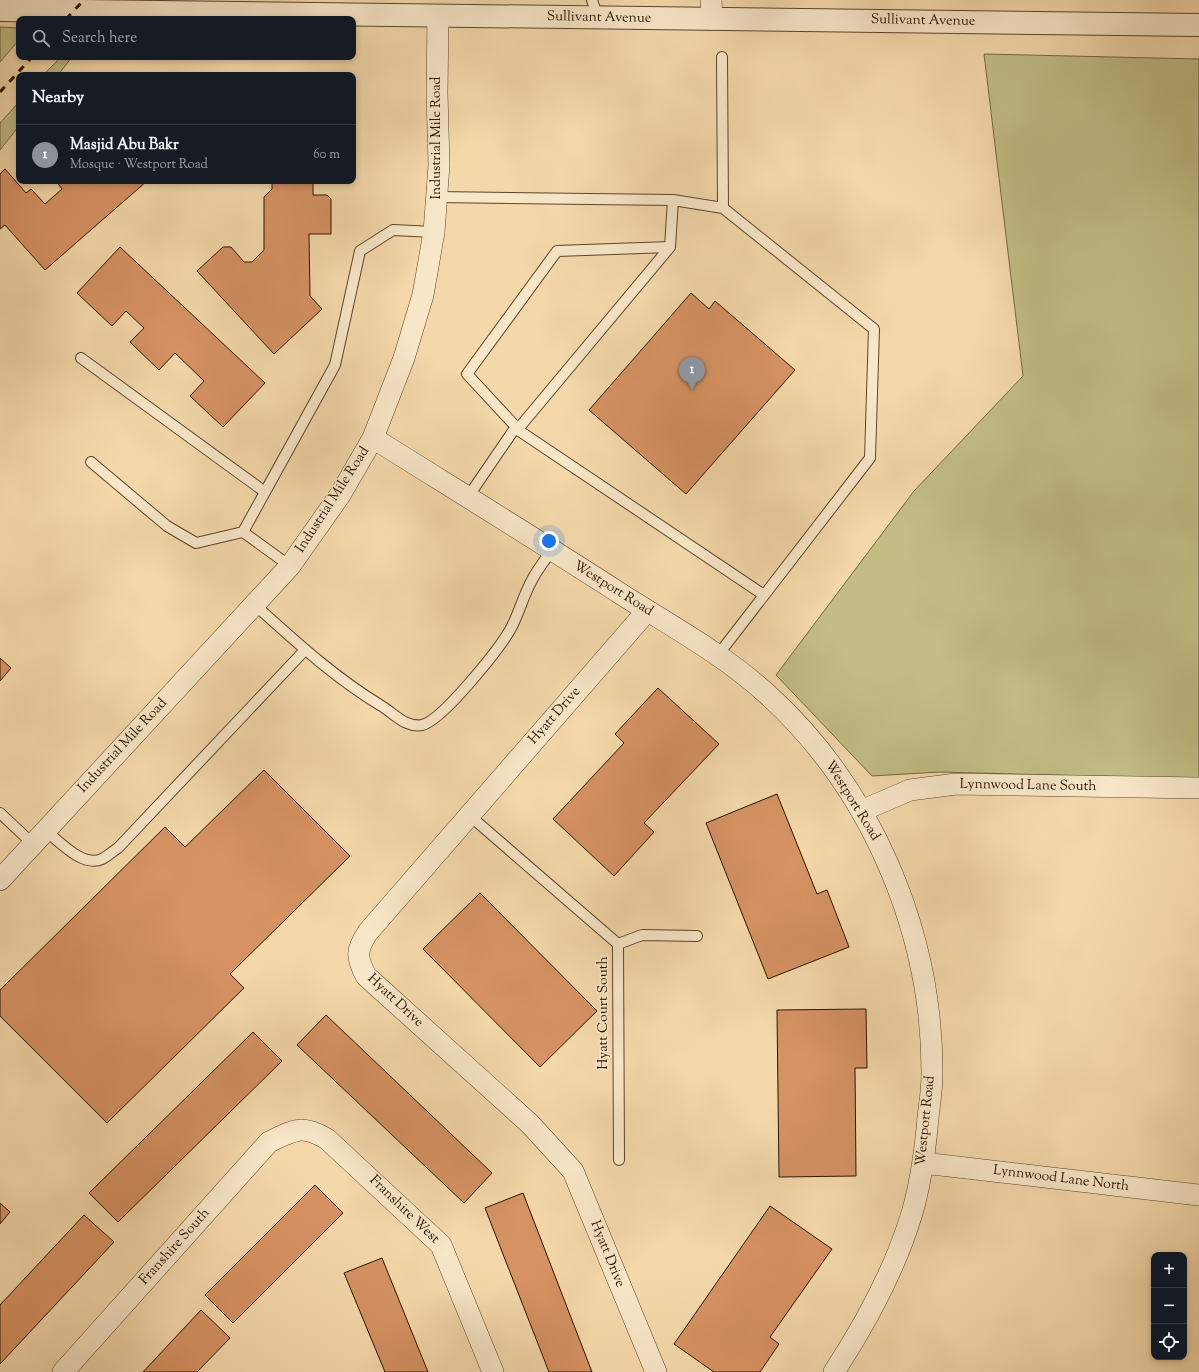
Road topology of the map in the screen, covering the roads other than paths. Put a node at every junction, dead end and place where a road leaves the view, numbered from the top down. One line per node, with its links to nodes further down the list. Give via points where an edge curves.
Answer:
1 (210, 6): 3 (street, Sullivant Avenue); 5 (street, Sullivant Avenue)
2 (595, 9): 4 (street, Sullivant Avenue); 5 (street, Sullivant Avenue)
3 (0, 10)
4 (712, 10): 6 (street, Sullivant Avenue)
5 (438, 16): 8 (street, Industrial Mile Road, via 437,93 440,146)
6 (1199, 25)
7 (722, 56): 10 (lane)
8 (437, 197): 9 (lane); 11 (street, Industrial Mile Road)
9 (673, 200): 10 (lane); 12 (lane)
10 (723, 208): 22 (lane, via 874,329 870,458)
11 (434, 232): 15 (street, Industrial Mile Road, via 421,302 404,358); 17 (lane, via 393,230 360,251 335,365)
12 (670, 246): 14 (lane); 14 (lane, via 558,251 467,374)
13 (82, 358): 17 (lane)
14 (518, 429): 18 (lane, via 516,428); 22 (lane)
15 (373, 438): 18 (street, Westport Road); 21 (street, Industrial Mile Road, via 340,495)
16 (91, 462): 19 (lane, via 167,526 196,543)
17 (265, 492): 19 (lane)
18 (468, 497): 20 (street, Westport Road)
19 (243, 532): 21 (lane)
20 (552, 550): 24 (street, Westport Road); 25 (lane, via 532,580 511,629 503,641 460,695 424,725 412,725 400,720 359,693)
21 (290, 566): 23 (street, Industrial Mile Road)
22 (764, 595): 26 (lane)
23 (255, 605): 25 (lane); 31 (street, Industrial Mile Road)
24 (647, 611): 26 (street, Westport Road); 30 (street, Hyatt Drive)
25 (305, 650): 31 (lane, via 118,848 101,859 91,861)
26 (718, 655): 28 (street, Westport Road, via 767,694 808,736 837,773)
27 (1199, 788): 28 (street, Lynnwood Lane South, via 956,784 910,790)
28 (861, 811): 37 (street, Westport Road, via 884,855 902,900 919,956 929,1015 932,1076)
29 (0, 812): 31 (lane)
30 (469, 815): 34 (lane, Hyatt Court South); 41 (street, Hyatt Drive, via 368,932 359,946 359,962 366,976 530,1124 572,1171)
31 (39, 837): 32 (street, Industrial Mile Road)
32 (0, 880)
33 (697, 936): 34 (lane, via 642,935)
34 (618, 944): 36 (lane, Hyatt Court South)
35 (294, 1130): 39 (street, Franshire South, via 269,1142); 40 (street, Franshire West, via 311,1130 327,1139 441,1245)
36 (619, 1160)
37 (923, 1163): 38 (street, Lynnwood Lane North); 42 (street, Westport Road, via 912,1213 894,1263 872,1308)
38 (1199, 1195)
39 (63, 1372)
40 (493, 1372)
41 (656, 1372)
42 (834, 1372)

